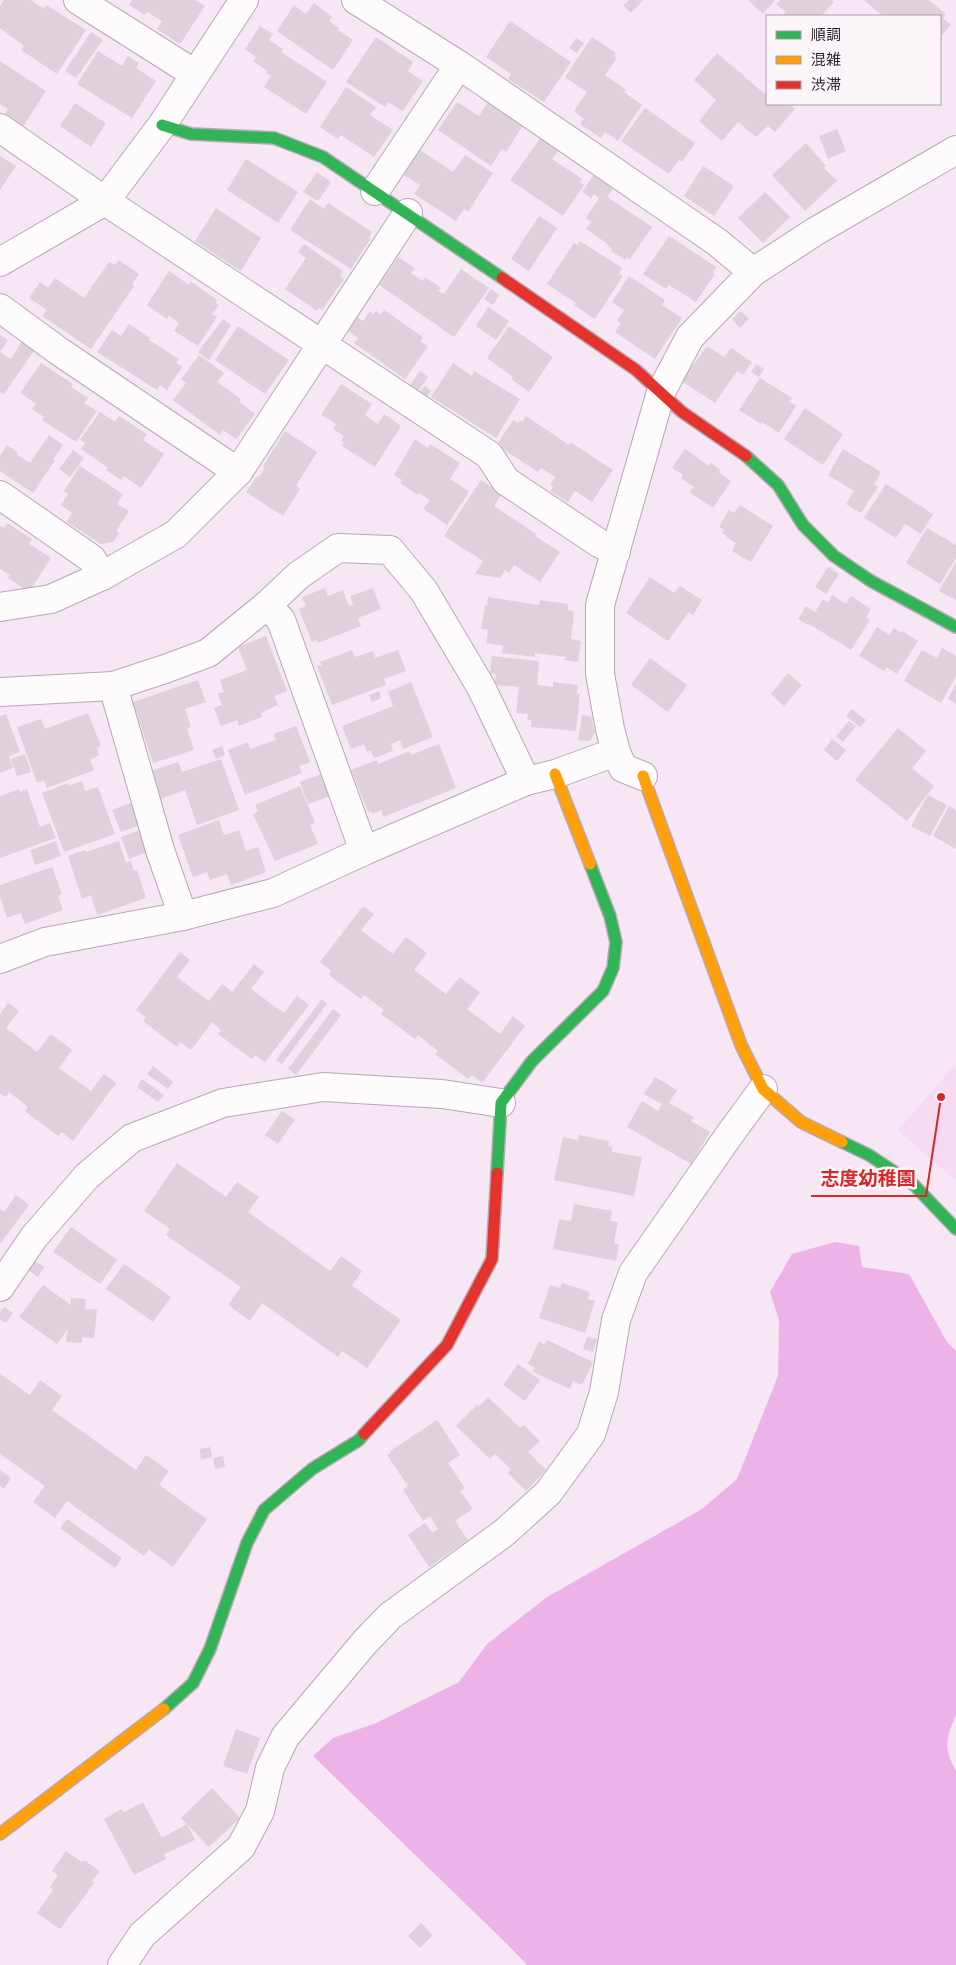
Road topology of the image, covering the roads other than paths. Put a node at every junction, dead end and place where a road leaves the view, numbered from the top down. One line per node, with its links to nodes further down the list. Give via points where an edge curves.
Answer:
1 (78, 0): 5 (street)
2 (244, 0): 5 (street)
3 (356, 0): 4 (street)
4 (459, 65): 9 (street); 13 (street, via 717,242)
5 (195, 74): 6 (street)
6 (162, 126): 9 (street, via 191,134 274,138 323,157); 10 (street)
7 (0, 128): 10 (street)
8 (956, 150): 13 (street, via 816,231)
9 (375, 192): 11 (street)
10 (104, 201): 12 (street); 15 (street)
11 (408, 213): 15 (street); 16 (street, via 636,370)
12 (0, 262)
13 (753, 272): 16 (street, via 690,337)
14 (0, 308): 17 (street)
15 (322, 344): 17 (street); 19 (street, via 489,455 506,481)
16 (660, 392): 19 (street); 23 (street, via 682,412 753,461 778,485 802,525 834,556 871,581)
17 (238, 472): 20 (street, via 176,534)
18 (0, 495): 20 (street, via 92,558)
19 (616, 552): 26 (street, via 600,605 600,674)
20 (102, 576): 22 (street, via 51,599)
21 (267, 605): 24 (street, via 208,653); 29 (street, via 299,575 338,548 390,550 424,591 481,687); 30 (street, via 281,620)
22 (0, 607)
23 (956, 627)
24 (113, 686): 25 (street); 31 (street, via 160,850)
25 (0, 692)
26 (616, 752): 27 (street); 28 (street, via 623,768)
27 (555, 774): 29 (street); 34 (street, via 610,916 616,942 613,968 603,991 532,1061)
28 (643, 776): 33 (street, via 741,1045)
29 (526, 781): 30 (street)
30 (364, 851): 31 (street, via 273,893)
31 (183, 916): 32 (street, via 45,942)
32 (0, 959)
33 (763, 1089): 35 (street, via 801,1122 869,1155 914,1185); 38 (street, via 633,1273 616,1320 604,1392 591,1434 554,1485 505,1532 390,1616 365,1642 285,1737 270,1768 260,1811 241,1847 142,1935)
34 (502, 1103): 36 (street, via 442,1094 323,1087 223,1103 132,1138 87,1176 34,1237); 37 (street, via 492,1259 447,1345 359,1440 312,1469 264,1510 247,1544 210,1649 193,1683 153,1719)
35 (956, 1229)
36 (0, 1287)
37 (0, 1834)
38 (122, 1965)

